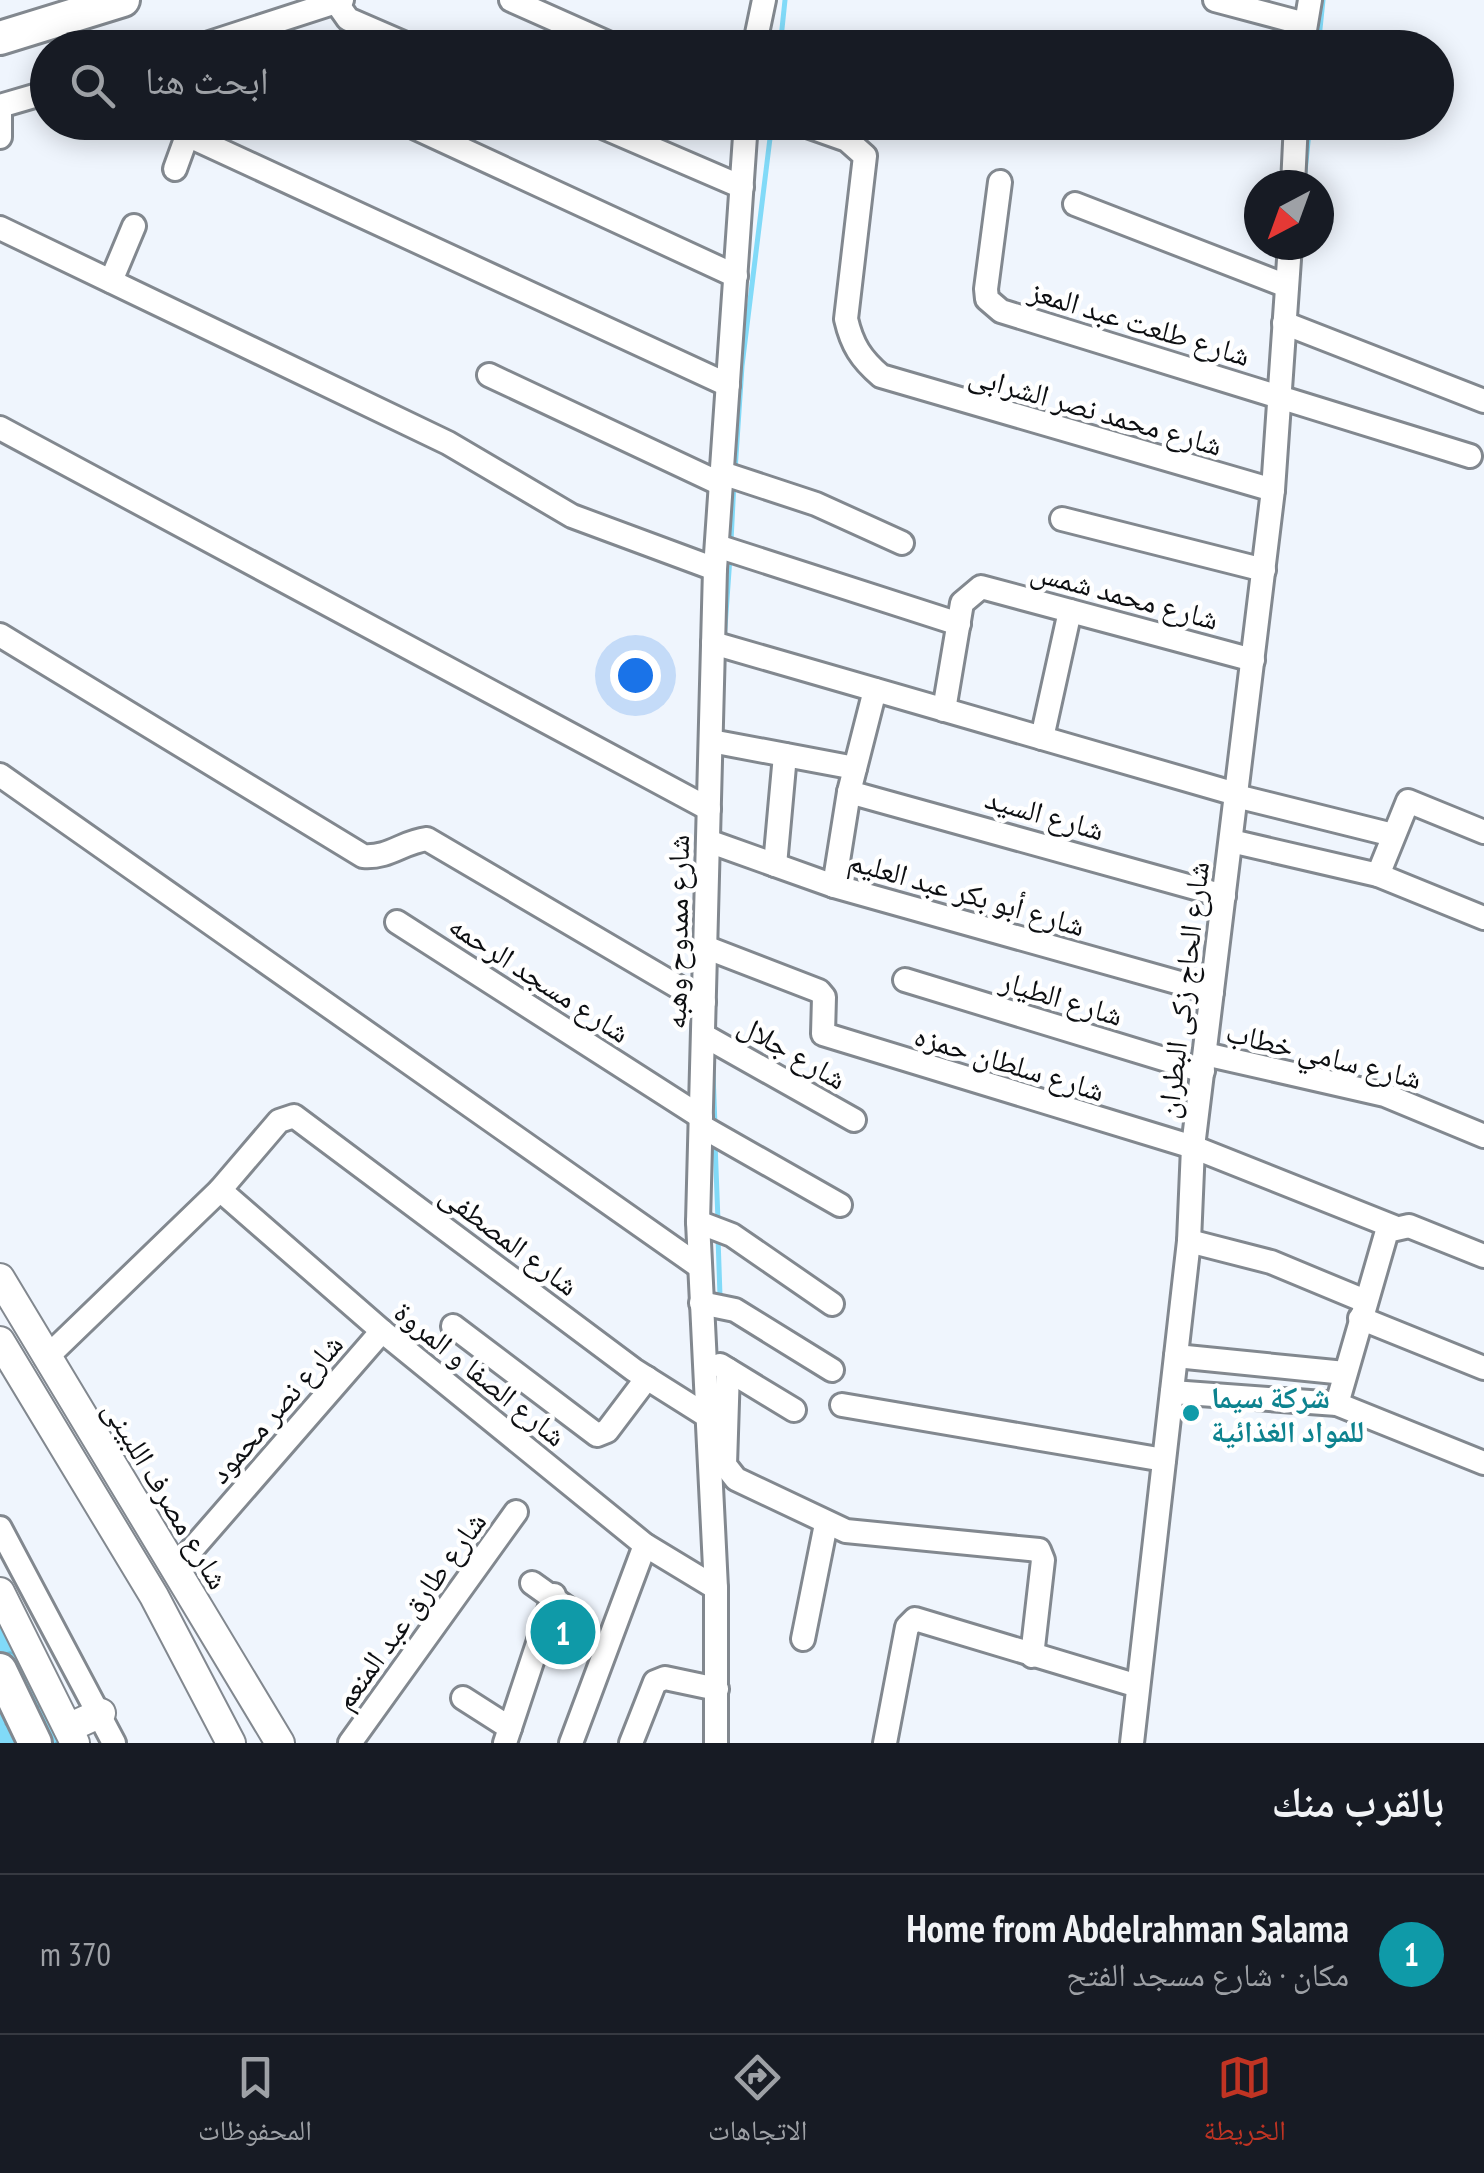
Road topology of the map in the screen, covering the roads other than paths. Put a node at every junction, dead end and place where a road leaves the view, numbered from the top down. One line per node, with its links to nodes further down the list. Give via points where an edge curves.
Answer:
1 (123, 0): 7 (highway)
2 (510, 0): 11 (street)
3 (764, 0): 12 (street)
4 (1215, 0): 13 (street)
5 (1310, 0): 14 (street)
6 (339, 1): 9 (street); 10 (street, via 348,19)
7 (35, 27): 8 (highway); 16 (highway)
8 (32, 30)
9 (253, 30)
10 (373, 30)
11 (578, 30)
12 (758, 30)
13 (1288, 30)
14 (1304, 30)
15 (30, 32): 17 (highway)
16 (0, 38)
17 (0, 61)
18 (30, 98): 19 (street)
19 (0, 109): 20 (street)
20 (0, 138)
21 (185, 140): 28 (street)
22 (212, 140): 41 (street)
23 (442, 140): 36 (street)
24 (633, 140): 31 (street)
25 (745, 140): 31 (street, شارع ممدوح وهبه)
26 (844, 140): 47 (street, شارع محمد نصر الشرابى, via 865,156 846,319 852,342 881,376)
27 (1295, 140): 29 (street)
28 (176, 169)
29 (1294, 170)
30 (1000, 182): 42 (street, شارع طلعت عبد المعز, via 986,289 992,306)
31 (742, 186): 36 (street, شارع ممدوح وهبه)
32 (1074, 204): 38 (street)
33 (134, 226): 37 (street)
34 (0, 228): 37 (street)
35 (1289, 260): 38 (street, شارع الحاج زكى البطران)
36 (736, 276): 41 (street, شارع ممدوح وهبه)
37 (112, 281): 50 (street, via 448,442 572,516)
38 (1287, 286): 39 (street, شارع الحاج زكى البطران)
39 (1284, 323): 42 (street, شارع الحاج زكى البطران); 43 (street)
40 (489, 375): 46 (street)
41 (728, 385): 46 (street, شارع ممدوح وهبه)
42 (1278, 396): 45 (street); 47 (street, شارع الحاج زكى البطران)
43 (1484, 401)
44 (0, 428): 66 (street)
45 (1470, 456)
46 (729, 478): 49 (street, via 816,504); 50 (street, شارع ممدوح وهبه)
47 (1272, 490): 51 (street, شارع الحاج زكى البطران)
48 (1062, 519): 51 (street)
49 (902, 543)
50 (723, 554): 53 (street); 55 (street, شارع ممدوح وهبه)
51 (1264, 570): 56 (street, شارع الحاج زكى البطران)
52 (1070, 611): 53 (street, شارع محمد شمس, via 981,586 966,595); 56 (street, شارع محمد شمس); 59 (street)
53 (959, 624): 58 (street)
54 (0, 635): 80 (street, via 363,856 393,854 427,838)
55 (722, 645): 57 (street); 60 (street, شارع ممدوح وهبه)
56 (1253, 660): 65 (street, شارع الحاج زكى البطران)
57 (875, 690): 58 (street); 62 (street)
58 (944, 710): 59 (street)
59 (1042, 738): 65 (street)
60 (718, 742): 61 (street); 66 (street, شارع ممدوح وهبه)
61 (785, 755): 62 (street); 71 (street)
62 (855, 768): 64 (street)
63 (0, 776): 93 (street)
64 (849, 792): 73 (street); 74 (street, شارع السيد)
65 (1236, 795): 68 (street); 69 (street, شارع الحاج زكى البطران)
66 (709, 809): 70 (street, شارع ممدوح وهبه)
67 (1484, 832): 68 (street, via 1408,801)
68 (1393, 835): 72 (street)
69 (1231, 840): 72 (street); 74 (street, شارع الحاج زكى البطران)
70 (715, 844): 71 (street, شارع أبو بكر عبد العليم); 77 (street, شارع ممدوح وهبه)
71 (775, 864): 73 (street, شارع أبو بكر عبد العليم)
72 (1378, 875): 75 (street)
73 (834, 886): 79 (street, شارع أبو بكر عبد العليم)
74 (1224, 896): 79 (street, شارع الحاج زكى البطران)
75 (1484, 918)
76 (397, 922): 84 (street, شارع مسجد الرحمه)
77 (705, 948): 80 (street, شارع ممدوح وهبه); 86 (street, شارع سلطان حمزه, via 820,991 824,1034)
78 (905, 980): 82 (street, شارع الطيار)
79 (1212, 992): 82 (street, شارع الحاج زكى البطران)
80 (704, 1002): 81 (street, شارع ممدوح وهبه)
81 (711, 1039): 83 (street, شارع جلال); 84 (street, شارع ممدوح وهبه)
82 (1204, 1063): 85 (street, شارع سامي خطاب, via 1385,1095); 86 (street, شارع الحاج زكى البطران)
83 (854, 1120)
84 (710, 1129): 88 (street, شارع مسجد الرحمه); 90 (street, شارع ممدوح وهبه)
85 (1484, 1136)
86 (1193, 1147): 89 (street, شارع سلطان حمزه); 91 (street, شارع الحاج زكى البطران)
87 (220, 1190): 99 (street, شارع الصفا و المروة); 103 (street); 108 (street, شارع المصطفى, via 279,1121 301,1120)
88 (840, 1205)
89 (1401, 1226): 92 (street, شارع سلطان حمزه); 97 (street, via 1382,1237)
90 (714, 1227): 93 (street, شارع ممدوح وهبه); 96 (street)
91 (1189, 1241): 97 (street, via 1271,1262); 102 (street, شارع الحاج زكى البطران)
92 (1484, 1256)
93 (700, 1267): 95 (street, شارع ممدوح وهبه)
94 (0, 1278): 103 (main road, شارع مصرف اللبينى)
95 (701, 1303): 101 (street, شارع ممدوح وهبه); 106 (street, via 735,1310)
96 (832, 1304)
97 (1362, 1310): 104 (street); 107 (street)
98 (453, 1326): 108 (street, via 597,1435)
99 (382, 1331): 119 (street, شارع الصفا و المروة); 120 (street, شارع نصر محمود)
100 (0, 1342): 137 (main road, via 154,1596)
101 (704, 1355): 105 (street); 113 (street, شارع ممدوح وهبه)
102 (1176, 1356): 107 (street); 109 (street, شارع الحاج زكى البطران)
103 (46, 1358): 120 (main road, شارع مصرف اللبينى)
104 (1484, 1368)
105 (728, 1370): 112 (street); 117 (street, via 728,1474)
106 (832, 1370)
107 (1345, 1373): 110 (street)
108 (647, 1378): 113 (street, شارع المصطفى)
109 (1172, 1392): 110 (street); 114 (street, شارع الحاج زكى البطران)
110 (1337, 1404): 115 (street)
111 (842, 1405): 114 (street)
112 (794, 1410)
113 (707, 1416): 122 (street, شارع ممدوح وهبه)
114 (1164, 1460): 129 (street, شارع الحاج زكى البطران)
115 (1484, 1463)
116 (516, 1512): 139 (street, شارع طارق عبد المنعم)
117 (826, 1524): 126 (street); 127 (street, via 1034,1550 1042,1560)
118 (0, 1528): 132 (street)
119 (645, 1545): 122 (street, شارع الصفا و المروة); 140 (street)
120 (174, 1570): 138 (main road, شارع مصرف اللبينى)
121 (532, 1582): 124 (street)
122 (716, 1588): 130 (street, شارع ممدوح وهبه)
123 (0, 1592): 133 (main road)
124 (554, 1596): 125 (street); 134 (street)
125 (581, 1618)
126 (803, 1639)
127 (1032, 1656): 129 (street); 143 (street, via 915,1619 907,1627)
128 (0, 1670): 135 (highway)
129 (1138, 1686): 144 (street, شارع الحاج زكى البطران)
130 (716, 1690): 141 (street, via 665,1678 655,1682); 142 (street, شارع ممدوح وهبه)
131 (464, 1698): 134 (street)
132 (100, 1713): 133 (main road); 136 (street)
133 (72, 1735)
134 (508, 1736)
135 (35, 1743)
136 (114, 1743)
137 (231, 1743)
138 (280, 1743)
139 (350, 1743)
140 (572, 1743)
141 (631, 1743)
142 (716, 1743)
143 (885, 1743)
144 (1132, 1743)

